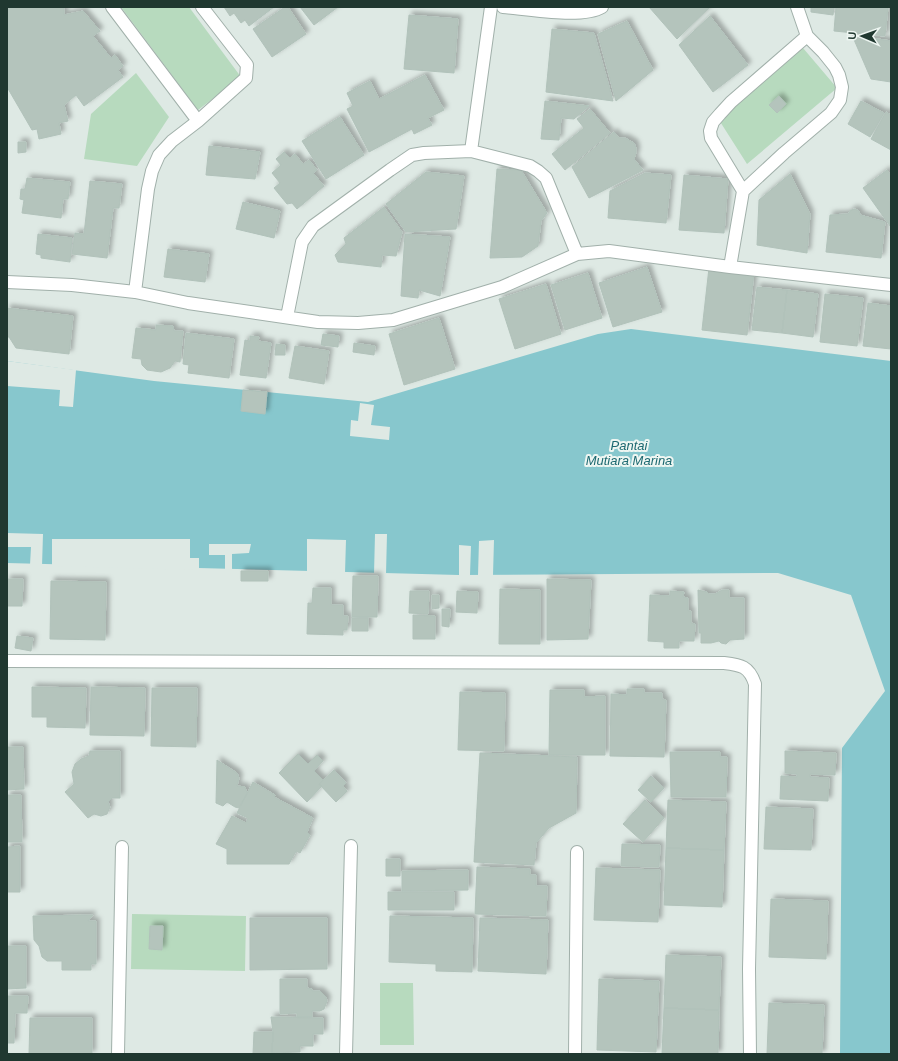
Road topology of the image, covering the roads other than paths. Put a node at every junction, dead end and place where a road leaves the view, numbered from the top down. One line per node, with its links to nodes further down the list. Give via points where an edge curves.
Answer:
1 (112, 7): 8 (street)
2 (202, 7): 8 (street, via 247,65 247,72 246,78)
3 (491, 7): 9 (street)
4 (503, 7): 5 (street, via 572,13)
5 (602, 7)
6 (797, 7): 7 (street)
7 (807, 36): 10 (street, via 713,122 711,138); 10 (street, via 835,67 842,87 840,100 831,113)
8 (198, 121): 16 (street, via 165,148 152,171)
9 (471, 151): 11 (street, via 530,166 546,178); 17 (street, via 412,155 313,226 302,242)
10 (743, 191): 12 (street)
11 (577, 254): 12 (street, via 609,251); 17 (street, via 502,287 393,320 358,323)
12 (730, 267): 15 (street)
13 (891, 274): 15 (street)
14 (7, 282): 16 (street, via 72,285)
15 (886, 285)
16 (134, 292): 17 (street)
17 (288, 318)
18 (7, 661): 25 (street, via 716,663 737,664 743,667 749,671 755,684 749,969)
19 (351, 846): 23 (street)
20 (122, 847): 22 (street)
21 (577, 852): 24 (street)
22 (118, 1054)
23 (346, 1054)
24 (575, 1054)
25 (750, 1054)

